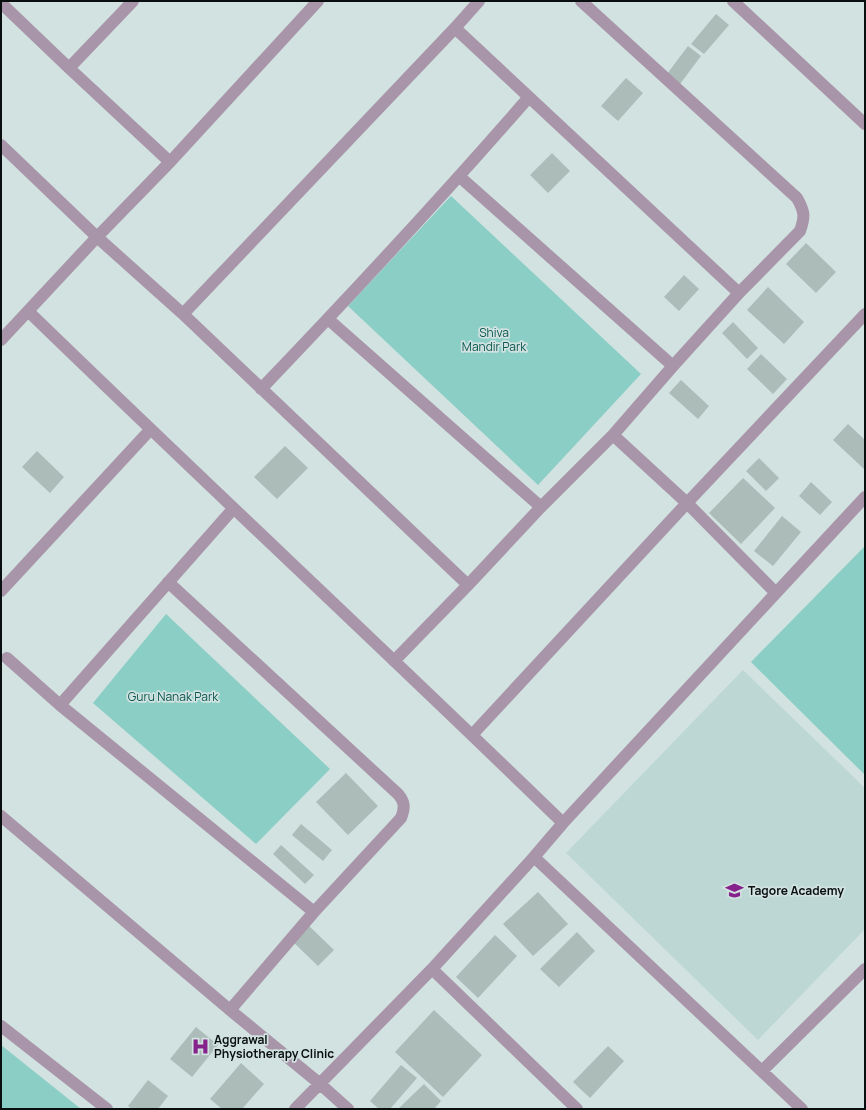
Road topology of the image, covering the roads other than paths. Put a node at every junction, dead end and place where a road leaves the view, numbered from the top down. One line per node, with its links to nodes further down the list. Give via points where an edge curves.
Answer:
1 (133, 1): 8 (street)
2 (318, 1): 12 (street)
3 (480, 1): 7 (street)
4 (581, 1): 15 (street, via 797,198 802,207 804,218 800,231)
5 (733, 1): 10 (street)
6 (1, 3): 8 (street)
7 (455, 28): 9 (street); 17 (street)
8 (69, 68): 12 (street)
9 (529, 97): 13 (street); 15 (street)
10 (865, 124)
11 (2, 147): 14 (street)
12 (170, 162): 14 (street)
13 (460, 177): 19 (street); 21 (street)
14 (97, 237): 16 (street); 17 (street)
15 (739, 293): 21 (street)
16 (28, 311): 20 (street); 23 (street)
17 (183, 314): 22 (street)
18 (865, 314): 26 (street)
19 (328, 319): 22 (street); 27 (street)
20 (1, 340)
21 (673, 366): 24 (street)
22 (261, 389): 30 (street)
23 (150, 430): 28 (street); 31 (street)
24 (613, 435): 26 (street); 27 (street)
25 (865, 497): 32 (street)
26 (687, 503): 32 (street); 36 (street)
27 (541, 507): 30 (street)
28 (233, 509): 29 (street); 34 (street)
29 (168, 582): 35 (street); 40 (street, via 402,799 404,810 401,818)
30 (468, 585): 34 (street)
31 (1, 591)
32 (776, 593): 38 (street)
33 (7, 658): 35 (street)
34 (394, 661): 36 (street)
35 (60, 705): 40 (street)
36 (472, 735): 38 (street)
37 (1, 816): 43 (street)
38 (563, 823): 39 (street)
39 (534, 857): 41 (street); 45 (street)
40 (314, 912): 43 (street)
41 (432, 969): 46 (street); 50 (street)
42 (864, 972): 45 (street)
43 (230, 1010): 46 (street)
44 (1, 1026): 47 (street)
45 (762, 1071): 51 (street)
46 (319, 1083): 48 (street); 49 (street)
47 (106, 1109)
48 (295, 1109)
49 (348, 1109)
50 (577, 1109)
51 (802, 1109)

